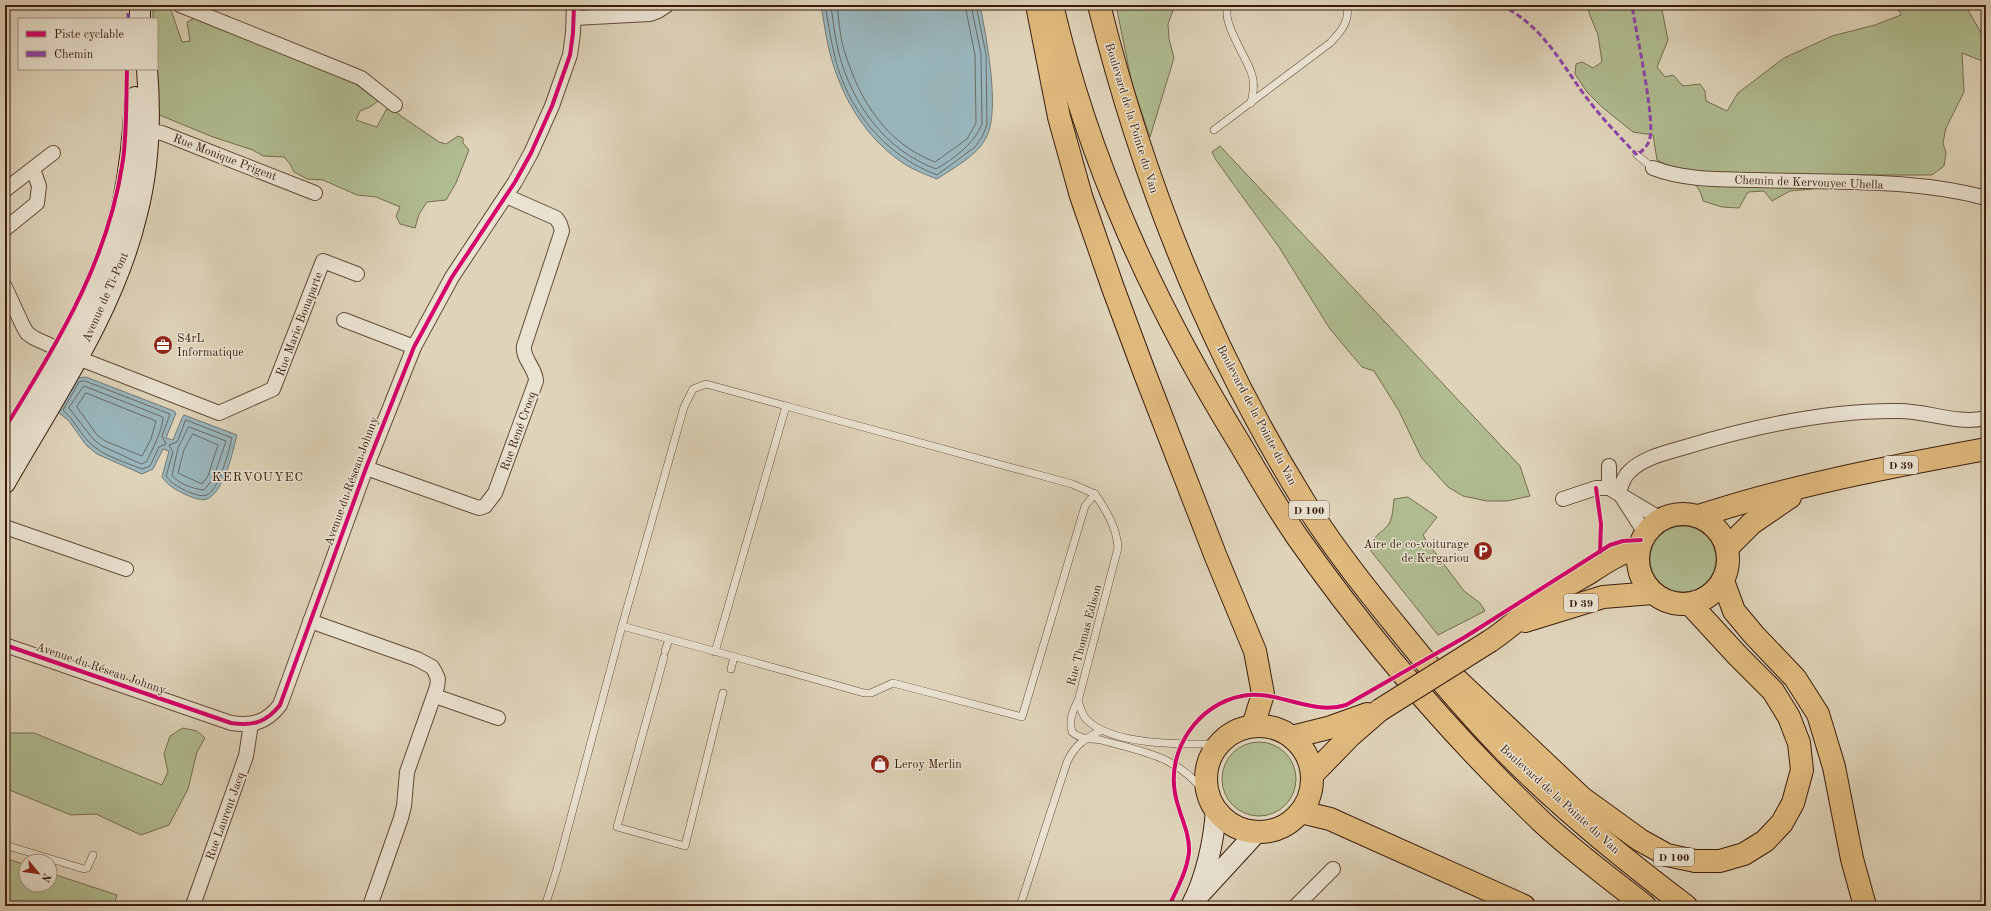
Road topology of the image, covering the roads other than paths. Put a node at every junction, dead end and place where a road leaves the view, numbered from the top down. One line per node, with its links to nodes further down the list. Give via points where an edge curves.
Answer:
1 (140, 5): 10 (street)
2 (180, 5): 14 (street, via 361,78)
3 (667, 5): 9 (street, via 650,14)
4 (1038, 5): 66 (main road, via 1059,117 1081,196 1145,374 1255,652 1263,694)
5 (1052, 5): 85 (main road, Boulevard de la Pointe du Van / D 100, via 1094,147 1146,276 1191,363 1297,536 1366,629 1430,706 1544,824)
6 (1099, 5): 51 (main road, Boulevard de la Pointe du Van / D 100, via 1147,173 1230,370 1305,503 1332,544)
7 (1228, 5): 13 (lane, via 1227,16 1252,76 1254,89)
8 (1347, 5): 13 (lane, via 1343,30 1330,43)
9 (574, 11): 23 (street, Avenue du Réseau Johnny, via 571,50 561,84 531,153)
10 (140, 18)
11 (136, 70): 15 (street, Avenue de Ti-Pont)
12 (147, 70): 15 (street, Avenue de Ti-Pont)
13 (1251, 103): 16 (lane)
14 (395, 105)
15 (141, 129): 22 (street, Rue Monique Prigent, via 162,133); 30 (street, Avenue de Ti-Pont, via 144,180 133,230 111,290)
16 (1214, 130)
17 (53, 153): 20 (street)
18 (1637, 155): 19 (lane, Chemin de Kervouyec Uhella)
19 (1653, 168): 24 (street, Chemin de Kervouyec Uhella, via 1692,178 1903,184)
20 (33, 169): 21 (street); 25 (street, via 40,186 37,203)
21 (5, 190)
22 (315, 193)
23 (506, 196): 29 (street, Avenue du Réseau Johnny, via 452,277); 36 (street, Rue René Crocq, via 556,218 562,231 524,346 524,354 534,371 536,381 495,492 485,506 479,508)
24 (1986, 198)
25 (5, 229)
26 (357, 274): 30 (street, Rue Marie Bonaparte, via 323,262 273,389 219,413)
27 (5, 287): 30 (street, via 27,333 40,342)
28 (344, 320): 29 (street)
29 (414, 347): 36 (street, Avenue du Réseau Johnny)
30 (71, 355): 34 (street, Avenue de Ti-Pont); 37 (street, Avenue de Ti-Pont)
31 (786, 406): 40 (lane, via 1072,484); 53 (lane, via 706,384 698,386 689,394 669,456); 57 (lane)
32 (1986, 418): 39 (street, via 1961,420 1914,412 1882,411 1819,417 1763,427 1705,441 1653,458 1629,471)
33 (1986, 449): 38 (main road, D 39, via 1880,468)
34 (5, 453)
35 (1608, 466): 39 (street)
36 (366, 468): 52 (street, Avenue du Réseau Johnny)
37 (5, 483)
38 (1816, 484): 42 (main road, D 39, via 1794,487); 46 (main road, D 39, via 1765,513)
39 (1614, 490): 41 (street, via 1596,488); 43 (street); 45 (street)
40 (1095, 494): 58 (lane, via 1085,506 1022,717 893,683 871,693 864,693); 62 (lane, Rue Thomas Edison, via 1114,529 1118,548)
41 (1563, 498)
42 (1699, 516): 43 (main road, via 1673,514); 46 (main road, via 1717,529)
43 (1661, 519): 45 (main road)
44 (5, 527): 47 (street)
45 (1642, 541): 49 (main road, via 1637,562 1640,574); 54 (main road, D 39, via 1534,606)
46 (1727, 548): 48 (main road, via 1727,570)
47 (126, 569)
48 (1723, 580): 50 (main road, via 1714,592 1703,600); 87 (main road, via 1734,611 1795,678 1818,714 1834,767 1852,858)
49 (1652, 593): 50 (main road, via 1670,602); 54 (main road, D 39, via 1603,597)
50 (1690, 604): 51 (main road, D 100, via 1773,691 1789,717 1799,742 1802,770 1793,803 1782,823 1765,841 1744,854 1720,861 1695,861 1667,855 1640,840 1582,798)
51 (1383, 610): 86 (main road, Boulevard de la Pointe du Van / D 100, via 1443,684 1528,774 1598,837)
52 (310, 621): 61 (street, via 426,663 438,679); 65 (street, Avenue du Réseau Johnny, via 280,705 267,719)
53 (622, 626): 55 (lane); 81 (lane)
54 (1512, 626): 63 (main road, D 39, bridge)
55 (669, 639): 57 (lane); 60 (lane, via 617,827 685,846)
56 (5, 645): 65 (street, Avenue du Réseau Johnny, via 231,723)
57 (715, 652): 58 (lane)
58 (734, 657): 59 (lane)
59 (731, 669)
60 (723, 693)
61 (435, 696): 64 (street); 80 (street, via 407,772 401,818)
62 (1078, 701): 67 (lane, Rue Thomas Edison, via 1085,719); 69 (lane, via 1070,722 1072,732)
63 (1380, 710): 68 (main road, D 39); 71 (main road, D 39)
64 (498, 718)
65 (251, 724): 79 (street, Rue Laurent Jacq, via 246,756)
66 (1253, 726): 68 (main road, via 1267,726); 70 (main road, via 1240,729)
67 (1100, 731): 69 (lane); 70 (lane, Rue Thomas Edison, via 1158,743)
68 (1292, 737): 71 (main road, via 1309,760)
69 (1084, 738): 72 (lane, via 1155,755 1175,764 1199,783); 82 (lane, via 1072,750 1067,762)
70 (1219, 744): 72 (main road, via 1207,769 1206,783)
71 (1312, 774): 73 (main road, via 1312,788)
72 (1213, 803): 74 (main road, via 1228,821 1242,829); 78 (street, via 1215,831 1210,854)
73 (1301, 812): 74 (main road, via 1287,824 1273,830); 84 (main road, via 1330,819)
74 (1257, 832): 78 (street)
75 (5, 845): 76 (lane, via 84,869)
76 (93, 855)
77 (1333, 869): 83 (street)
78 (1192, 904)
79 (194, 906)
80 (370, 906)
81 (545, 906)
82 (1020, 906)
83 (1296, 906)
84 (1524, 906)
85 (1645, 906)
86 (1686, 906)
87 (1865, 906)

